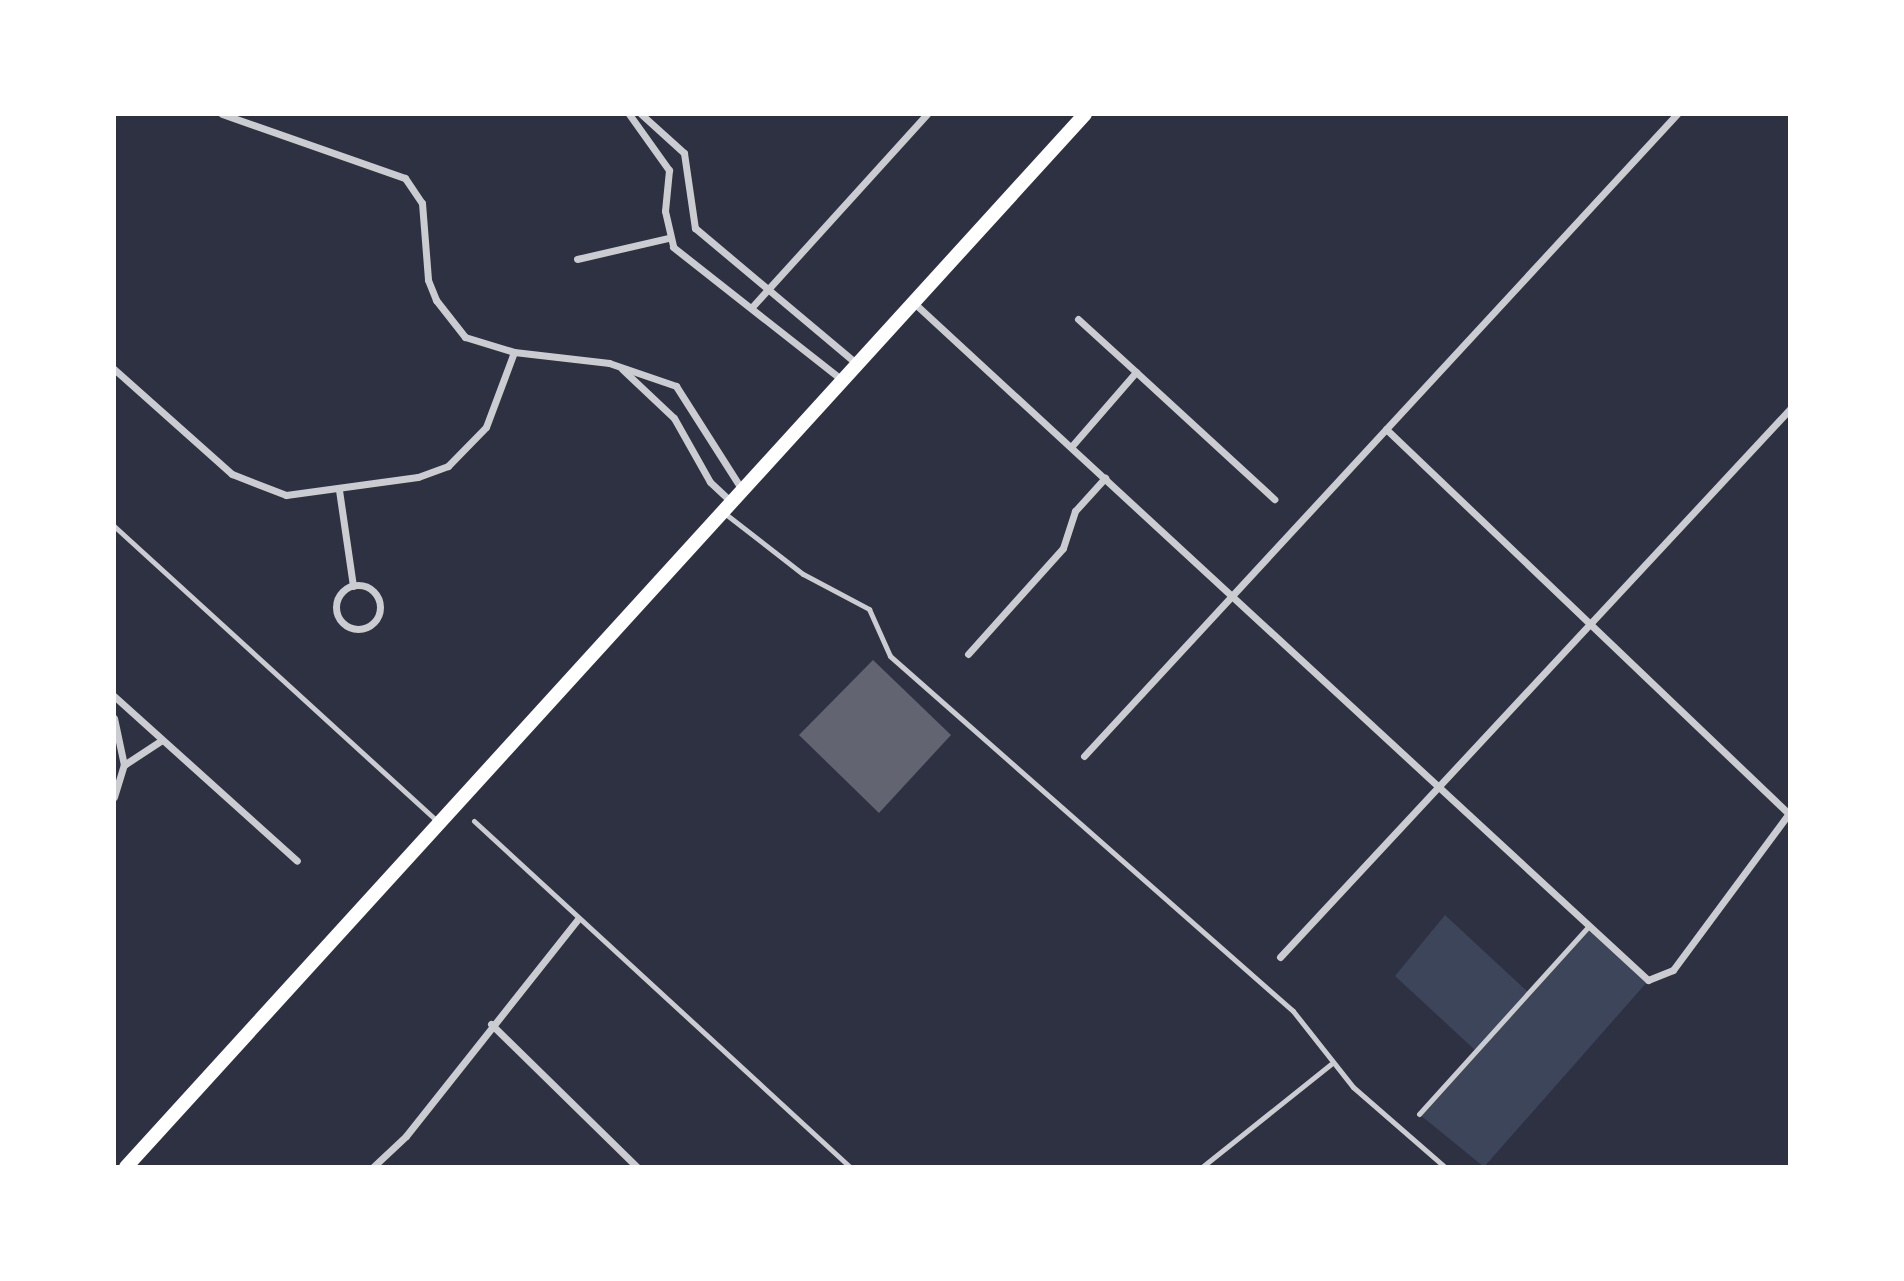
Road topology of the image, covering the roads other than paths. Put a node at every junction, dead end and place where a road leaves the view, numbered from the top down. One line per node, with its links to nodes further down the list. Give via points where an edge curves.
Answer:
1 (222, 114): 13 (street, via 405,178 422,203 436,300 465,337)
2 (629, 114): 7 (street, via 668,170)
3 (640, 114): 9 (street, via 684,153 695,228)
4 (927, 114): 9 (street)
5 (1085, 114): 10 (main road)
6 (1676, 114): 20 (street)
7 (668, 238): 8 (street); 11 (street)
8 (577, 259)
9 (768, 289): 11 (street); 14 (street)
10 (912, 302): 14 (main road); 21 (street)
11 (752, 307): 18 (street)
12 (1078, 319): 17 (street)
13 (514, 352): 15 (street); 24 (street, via 486,427 454,461 433,474)
14 (856, 363): 18 (main road)
15 (616, 365): 23 (street, via 677,386); 26 (street, via 674,418)
16 (114, 369): 24 (street, via 189,440 248,483 286,495)
17 (1136, 372): 21 (street); 25 (street)
18 (841, 379): 23 (main road)
19 (1790, 409): 30 (street)
20 (1386, 429): 29 (street); 30 (street)
21 (1071, 447): 22 (street)
22 (1105, 478): 29 (street); 31 (street, via 1075,511 1063,548)
23 (741, 488): 26 (main road)
24 (340, 490): 28 (street)
25 (1273, 499)
26 (725, 505): 41 (main road); 47 (lane, via 803,574 869,609 890,656 1293,1011)
27 (114, 526): 41 (lane)
28 (353, 586): 28 (street, via 373,591 380,604 378,618 360,629 338,614 341,594)
29 (1232, 596): 35 (street); 37 (street)
30 (1588, 619): 37 (street); 39 (street)
31 (968, 654)
32 (114, 696): 34 (street)
33 (114, 718): 36 (street)
34 (162, 740): 36 (street); 42 (street)
35 (1084, 756)
36 (124, 765): 38 (street)
37 (1437, 786): 44 (street); 45 (street)
38 (114, 797)
39 (1790, 814): 44 (street, via 1673,970 1648,980)
40 (474, 821): 43 (lane)
41 (438, 822): 49 (main road)
42 (296, 861)
43 (578, 919): 46 (street); 52 (lane)
44 (1589, 926): 48 (lane)
45 (1280, 957)
46 (491, 1024): 50 (street, via 406,1136); 51 (street)
47 (1331, 1064): 53 (lane); 54 (lane)
48 (1419, 1114)
49 (126, 1167)
50 (373, 1167)
51 (637, 1167)
52 (850, 1167)
53 (1202, 1167)
54 (1445, 1167)

